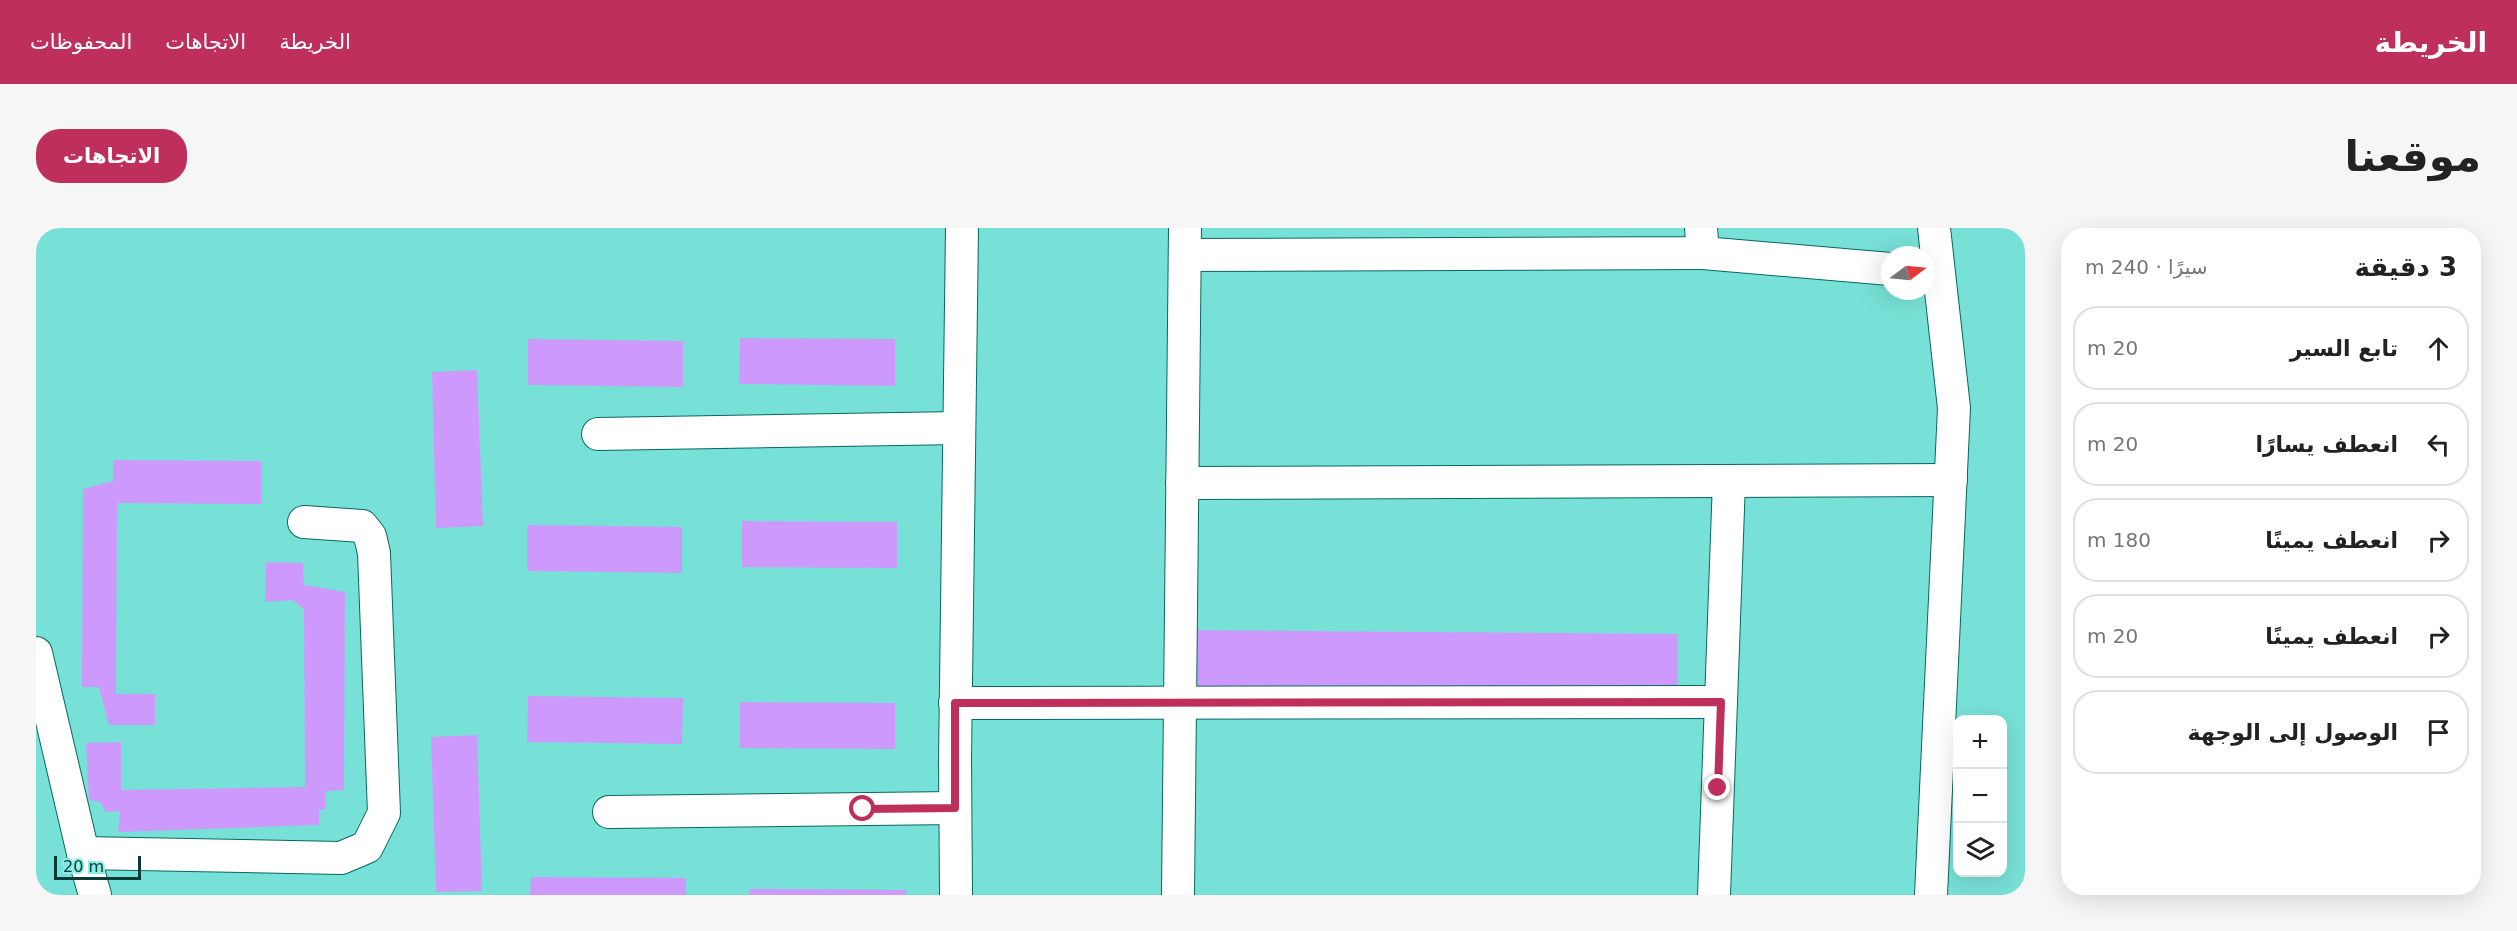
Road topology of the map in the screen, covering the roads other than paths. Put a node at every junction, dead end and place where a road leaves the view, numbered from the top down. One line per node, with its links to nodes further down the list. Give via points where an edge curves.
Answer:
1 (962, 228): 8 (street)
2 (1934, 228): 5 (street)
3 (1185, 241): 4 (street); 12 (street)
4 (1702, 241): 6 (street)
5 (1934, 246)
6 (1881, 268)
7 (1935, 286): 10 (street, via 1954,408)
8 (959, 428): 9 (street); 16 (street)
9 (598, 434)
10 (1951, 480): 11 (street); 25 (street)
11 (1729, 481): 12 (street); 15 (street)
12 (1182, 483): 17 (street)
13 (304, 522): 20 (street, via 362,526 370,536 384,813 367,847 341,858)
14 (36, 653): 20 (street)
15 (1721, 702): 17 (street); 24 (street)
16 (955, 703): 17 (street); 18 (street)
17 (1180, 704): 23 (street)
18 (955, 808): 19 (street); 22 (street)
19 (609, 812)
20 (83, 853): 21 (street)
21 (95, 895)
22 (956, 895)
23 (1178, 895)
24 (1714, 895)
25 (1931, 895)

